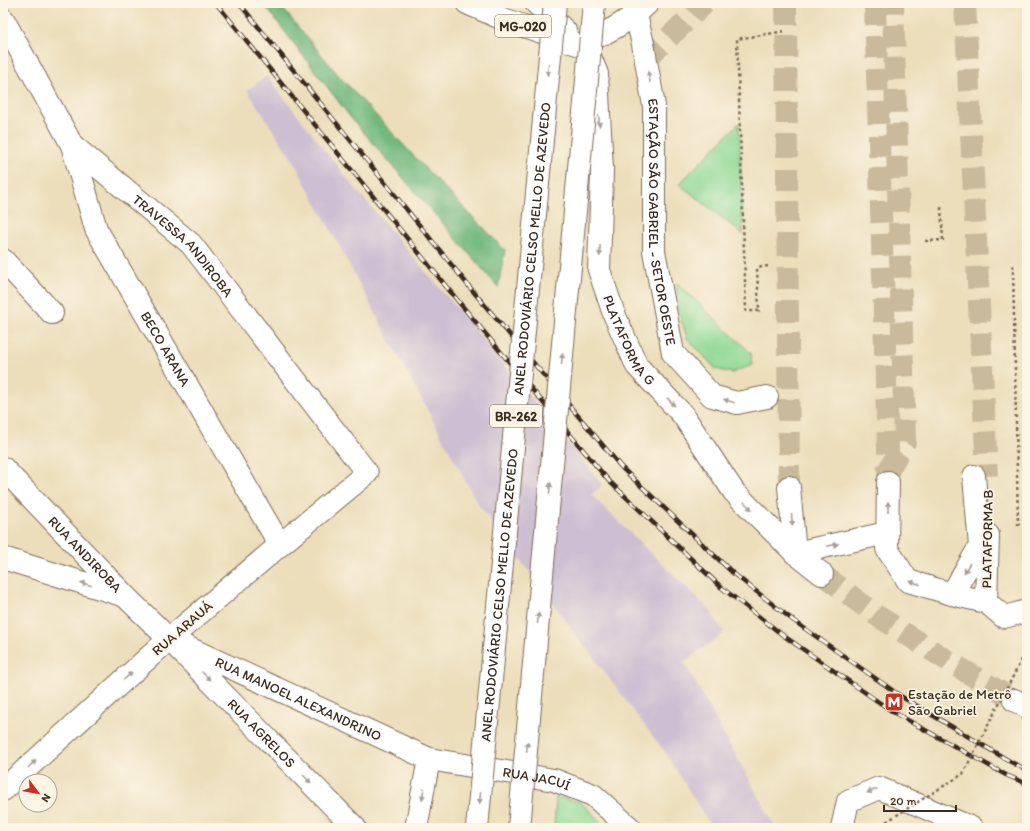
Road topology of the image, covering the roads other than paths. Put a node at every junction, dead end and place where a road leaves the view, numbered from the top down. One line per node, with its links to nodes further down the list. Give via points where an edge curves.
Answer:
1 (467, 3): 7 (main road, MG-020, via 503,19)
2 (536, 3): 7 (main road)
3 (554, 3): 30 (main road, ANEL RODOVIÁRIO CELSO MELLO DE AZEVEDO / BR-262, one-way to 30, bridge)
4 (594, 3): 31 (main road, BR-262, one-way to 4, bridge)
5 (639, 7): 7 (main road, via 610,31); 11 (main road, ESTAÇÃO SÃO GABRIEL - SETOR OESTE, one-way to 5, via 737,403 712,396 672,353 654,251 654,106)
6 (3, 19): 8 (main road, TRAVESSA ANDIROBA)
7 (580, 45): 18 (main road, PLATAFORMA G, one-way to 18, via 590,55 596,74 602,170 599,270 614,314 637,366 683,415 734,492)
8 (72, 145): 13 (main road, TRAVESSA ANDIROBA, via 192,244); 17 (main road, BECO ARANA, via 96,229)
9 (3, 260): 10 (main road)
10 (52, 313)
11 (767, 397)
12 (3, 468): 22 (main road, RUA ANDIROBA)
13 (368, 473): 17 (main road, RUA ARAUÁ)
14 (888, 482): 16 (main road, one-way to 14)
15 (789, 487): 18 (main road, one-way to 18)
16 (888, 533): 18 (main road, one-way to 16); 21 (main road, one-way to 16, via 908,581 887,549)
17 (280, 544): 25 (main road, RUA ARAUÁ)
18 (795, 553): 20 (main road, PLATAFORMA G)
19 (3, 558): 22 (main road, one-way to 19)
20 (822, 574)
21 (952, 594): 23 (main road); 23 (main road, PLATAFORMA B, one-way to 21, via 989,523 981,476 980,546)
22 (124, 595): 25 (main road, RUA ANDIROBA)
23 (986, 602): 24 (main road, via 1004,617)
24 (1027, 611)
25 (168, 639): 26 (main road, RUA MANOEL ALEXANDRINO); 27 (main road, RUA ARAUÁ, one-way to 25); 28 (main road, RUA AGRELOS, one-way to 28)
26 (429, 759): 29 (main road, one-way to 29); 32 (main road, RUA JACUÍ, via 554,780 593,795)
27 (3, 790)
28 (355, 828)
29 (416, 828)
30 (477, 828)
31 (519, 828)
32 (630, 828)
33 (842, 828): 34 (main road, one-way to 33, via 879,788 848,801)
34 (972, 828)

